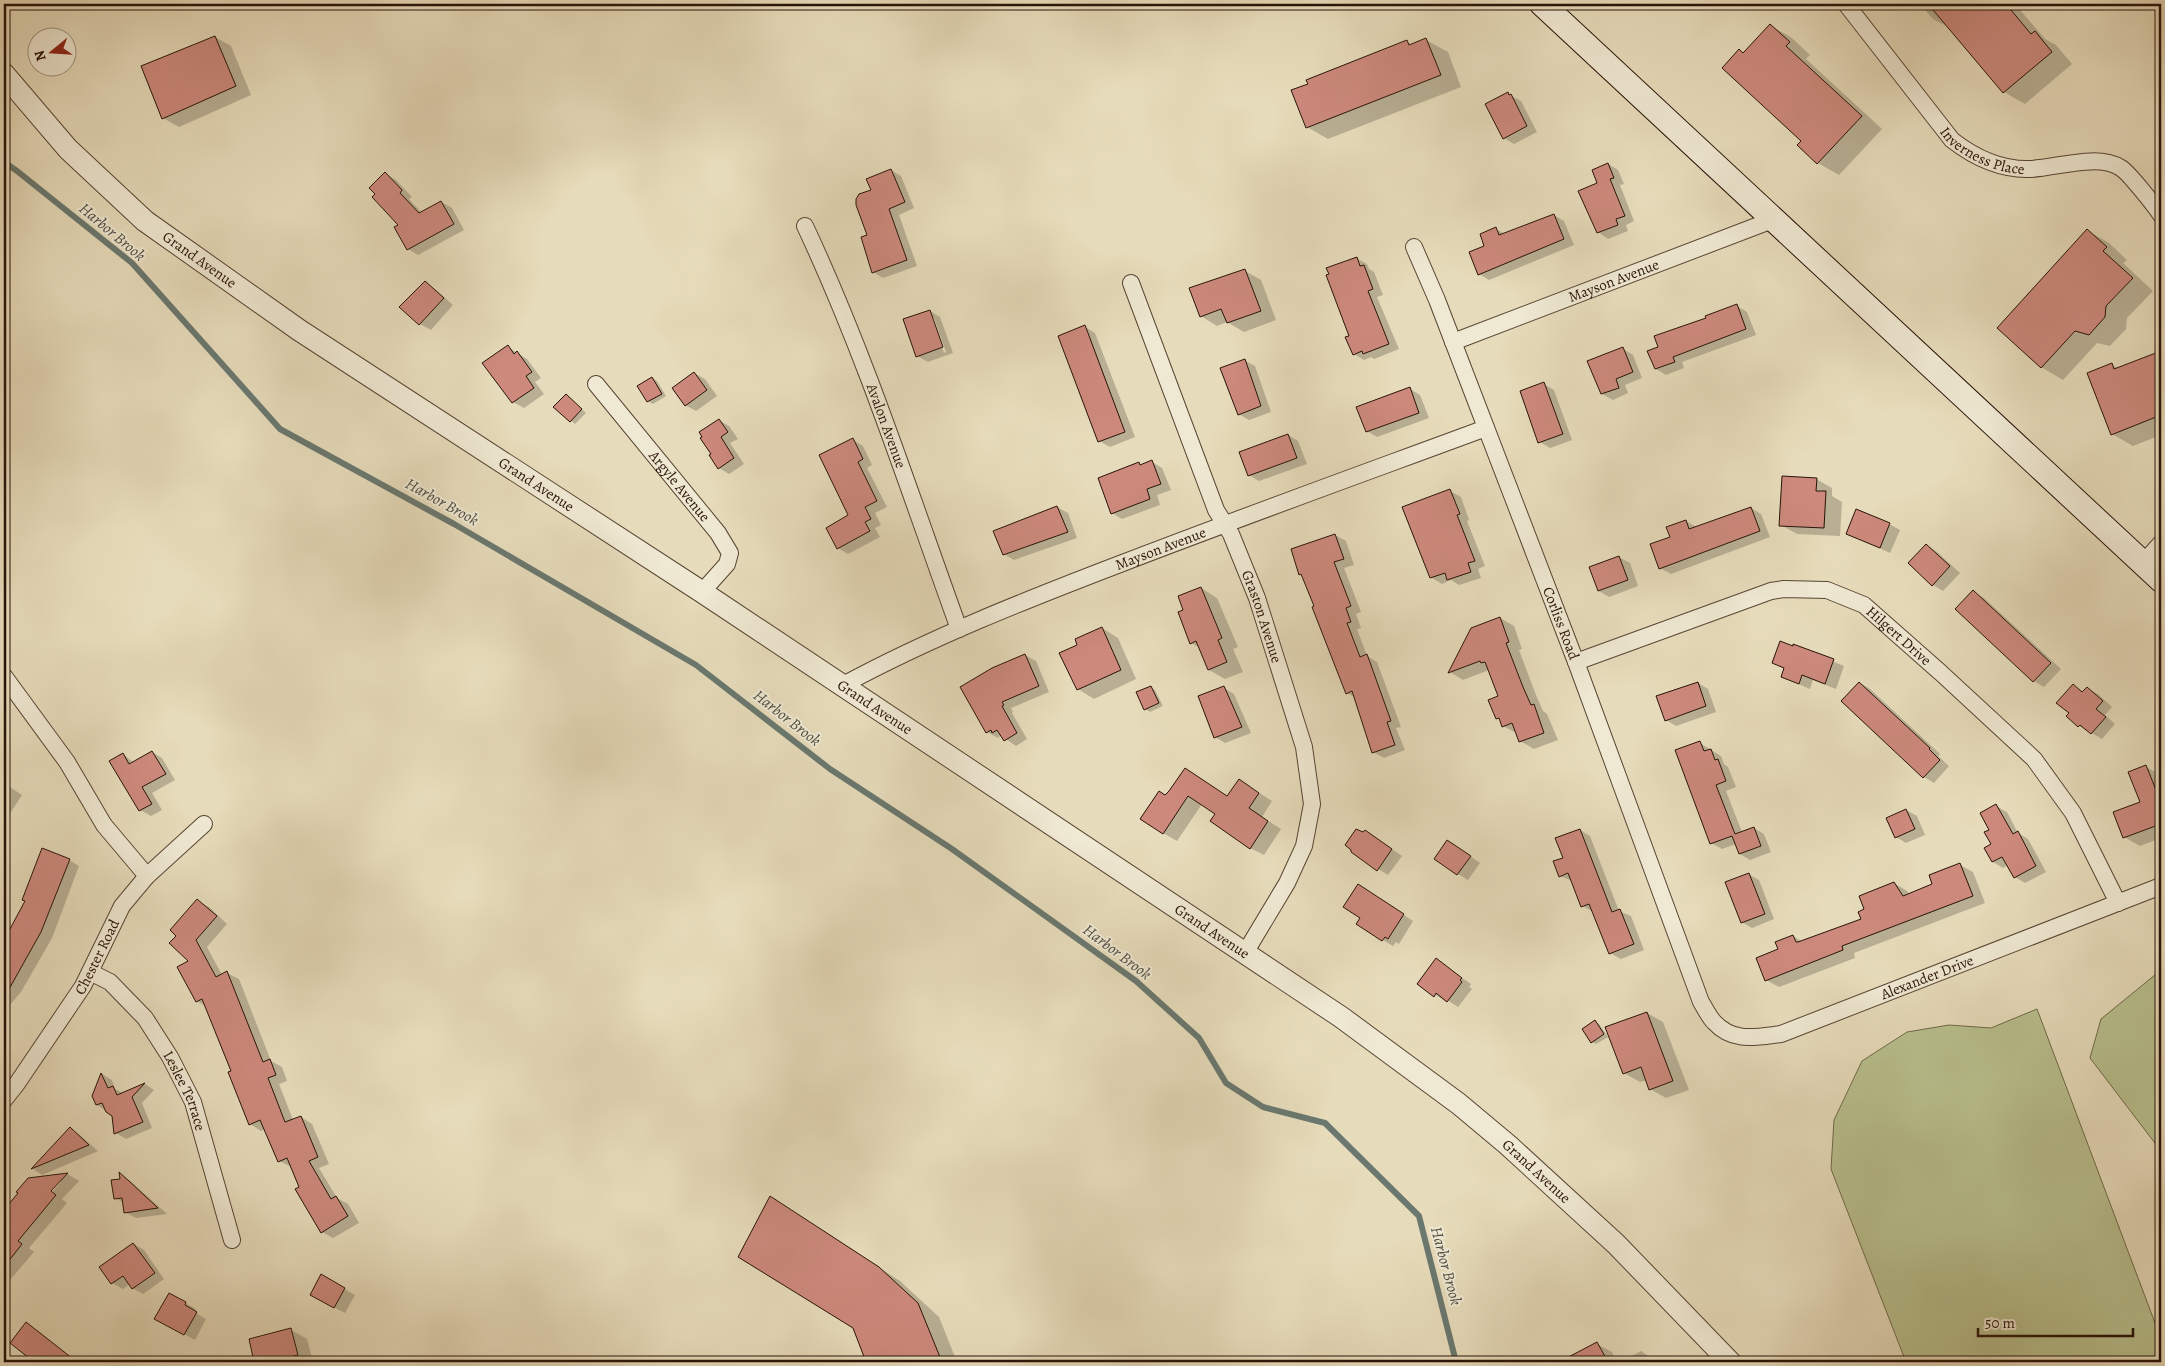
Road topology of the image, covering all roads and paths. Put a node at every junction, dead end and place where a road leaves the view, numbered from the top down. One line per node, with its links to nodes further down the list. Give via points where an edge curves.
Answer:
1 (1542, 4): 5 (main road)
2 (1846, 4): 4 (street, Inverness Place, via 1952,140 1969,153 2002,166 2029,169 2097,161 2122,168)
3 (4, 74): 16 (street, Grand Avenue, via 68,149 145,221 299,330)
4 (2161, 215)
5 (1775, 219): 9 (street, Mayson Avenue); 14 (main road)
6 (805, 226): 17 (street, Avalon Avenue, via 861,358)
7 (1414, 247): 9 (street, Corliss Road)
8 (1131, 283): 12 (street, Graston Avenue)
9 (1453, 342): 11 (street, Corliss Road)
10 (596, 384): 16 (street, Argyle Avenue, via 718,533 730,553 727,564)
11 (1486, 428): 12 (street, Mayson Avenue); 18 (street, Corliss Road)
12 (1224, 524): 17 (street, Mayson Avenue, via 1015,604); 25 (street, Graston Avenue, via 1257,598 1304,747 1312,804 1301,853)
13 (2161, 543): 14 (street)
14 (2143, 563): 15 (main road)
15 (2161, 580)
16 (702, 592): 20 (street, Grand Avenue)
17 (959, 629): 20 (street, Mayson Avenue, via 893,658)
18 (1576, 662): 24 (street, Hilgert Drive, via 1771,591 1827,590 1864,606 2034,759 2074,813); 27 (street, Corliss Road)
19 (4, 676): 22 (street, via 67,762 104,825)
20 (843, 685): 25 (street, Grand Avenue)
21 (204, 824): 22 (street, Chester Road)
22 (147, 876): 26 (street, Chester Road, via 122,906)
23 (2161, 886): 24 (street, Alexander Drive)
24 (2118, 903): 27 (street, Alexander Drive, via 1781,1034 1748,1039 1731,1034 1714,1022)
25 (1245, 953): 30 (street, Grand Avenue, via 1341,1016 1508,1144 1616,1244)
26 (90, 972): 28 (street, Chester Road, via 78,995); 29 (street, Leslee Terrace, via 110,982 145,1018 170,1057 193,1102)
27 (1701, 1002)
28 (4, 1100)
29 (232, 1240)
30 (1730, 1362)

